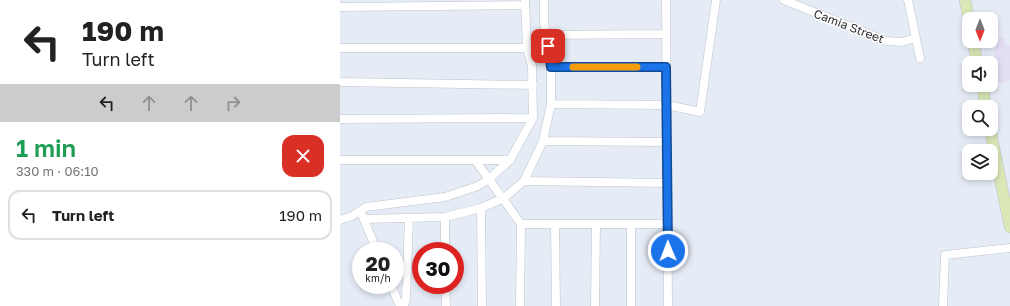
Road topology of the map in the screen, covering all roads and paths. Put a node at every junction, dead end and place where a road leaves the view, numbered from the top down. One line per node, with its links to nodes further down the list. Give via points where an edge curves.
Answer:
1 (544, 0): 11 (street)
2 (666, 0): 10 (street)
3 (716, 0): 21 (street, via 700,112)
4 (784, 0): 12 (street, Camia Street, via 886,41 901,42)
5 (908, 0): 12 (street)
6 (965, 0): 9 (main road)
7 (525, 3): 8 (street); 14 (street)
8 (340, 7)
9 (967, 12)
10 (666, 34): 11 (street); 17 (street)
11 (546, 35): 16 (street)
12 (916, 38): 15 (street)
13 (340, 48): 14 (street)
14 (527, 48): 19 (street, via 532,66)
15 (920, 58)
16 (551, 67): 17 (street); 20 (street)
17 (666, 67): 21 (street)
18 (340, 82): 19 (street)
19 (533, 85): 23 (street)
20 (550, 104): 21 (street); 25 (street)
21 (667, 105): 26 (street)
22 (340, 118): 23 (street)
23 (533, 118): 29 (street)
24 (992, 136): 34 (main road)
25 (543, 141): 26 (street); 31 (street)
26 (667, 142): 32 (street)
27 (340, 160): 28 (street)
28 (475, 160): 29 (street); 30 (street)
29 (510, 160): 30 (street)
30 (489, 179): 33 (street); 36 (street, via 478,186 445,197 366,207)
31 (524, 181): 32 (street); 33 (street)
32 (667, 183): 45 (street)
33 (504, 198): 35 (street); 41 (street)
34 (1007, 199): 46 (main road)
35 (481, 208): 37 (street); 55 (street)
36 (360, 211): 39 (street); 40 (street)
37 (445, 217): 38 (street); 48 (street)
38 (409, 218): 39 (street); 53 (street)
39 (364, 219): 47 (street)
40 (340, 220)
41 (521, 224): 42 (street); 56 (street)
42 (556, 224): 43 (street); 57 (street)
43 (596, 224): 44 (street); 58 (street)
44 (631, 224): 45 (street); 59 (street)
45 (667, 224): 60 (street)
46 (1010, 227)
47 (373, 242)
48 (445, 242)
49 (1010, 248): 61 (street, via 946,255)
50 (395, 294): 52 (street)
51 (445, 294): 54 (street)
52 (400, 306)
53 (404, 306)
54 (446, 306)
55 (482, 306)
56 (520, 306)
57 (556, 306)
58 (595, 306)
59 (631, 306)
60 (668, 306)
61 (943, 306)

